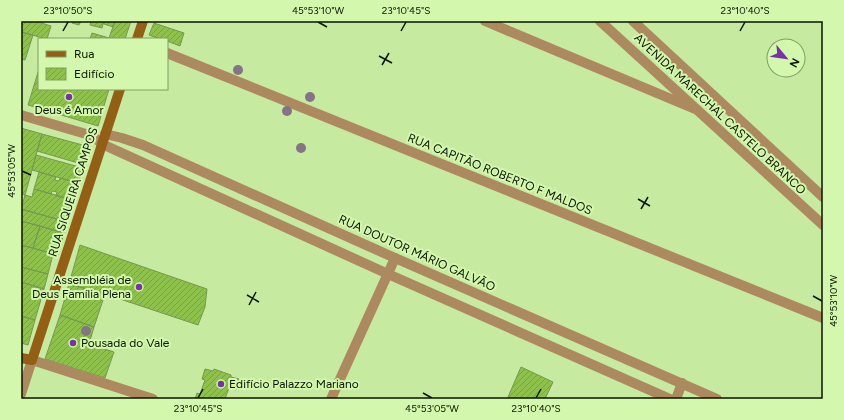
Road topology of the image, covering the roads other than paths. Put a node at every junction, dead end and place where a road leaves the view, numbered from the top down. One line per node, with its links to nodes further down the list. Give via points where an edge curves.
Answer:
1 (143, 21): 5 (main road)
2 (485, 21): 8 (street)
3 (600, 21): 8 (street, AVENIDA MARECHAL CASTELO BRANCO)
4 (633, 21): 13 (street, AVENIDA MARECHAL CASTELO BRANCO)
5 (137, 38)
6 (168, 53): 17 (street, RUA CAPITÃO ROBERTO F MALDOS)
7 (120, 90): 10 (main road, RUA SIQUEIRA CAMPOS)
8 (697, 110): 14 (street, AVENIDA MARECHAL CASTELO BRANCO)
9 (21, 115): 11 (street)
10 (105, 134): 11 (street); 12 (main road, RUA SIQUEIRA CAMPOS); 15 (street, RUA DOUTOR MÁRIO GALVÃO, via 143,145)
11 (93, 136): 12 (street)
12 (102, 144): 16 (street); 19 (main road, RUA SIQUEIRA CAMPOS)
13 (823, 197)
14 (823, 226)
15 (395, 258): 16 (street); 20 (street, RUA DOUTOR MÁRIO GALVÃO)
16 (388, 274): 23 (street); 24 (street)
17 (823, 318)
18 (21, 358): 19 (main road)
19 (32, 360): 21 (street, RUA SIQUEIRA CAMPOS); 22 (street)
20 (682, 383): 25 (street); 26 (street, RUA DOUTOR MÁRIO GALVÃO)
21 (21, 394)
22 (153, 399)
23 (331, 399)
24 (670, 399)
25 (676, 399)
26 (717, 399)

